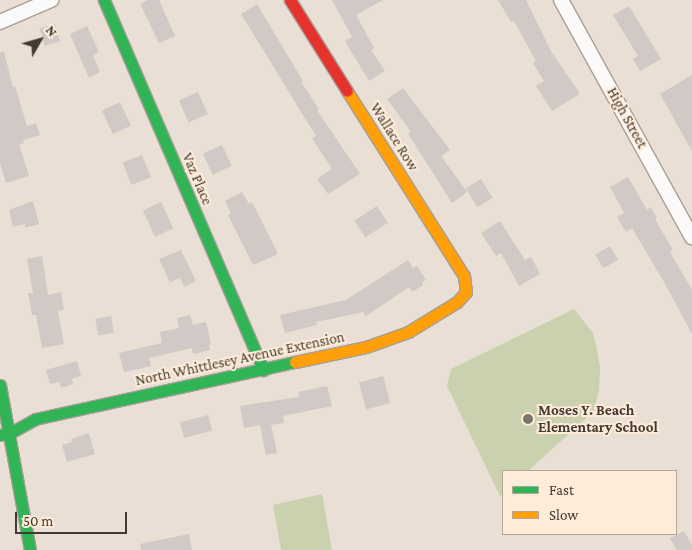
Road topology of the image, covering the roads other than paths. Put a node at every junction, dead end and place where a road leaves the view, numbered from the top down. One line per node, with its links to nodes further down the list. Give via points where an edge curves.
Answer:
1 (51, 0): 5 (street)
2 (104, 0): 8 (street, Vaz Place)
3 (290, 0): 7 (street, Wallace Row, via 464,276)
4 (561, 0): 6 (street, High Street)
5 (0, 22)
6 (692, 237)
7 (466, 292): 8 (street, North Whittlesey Avenue Extension, via 458,302 408,332 366,347)
8 (263, 370): 10 (street, North Whittlesey Avenue Extension, via 35,418)
9 (0, 385): 10 (street)
10 (5, 434): 11 (street)
11 (30, 550)

